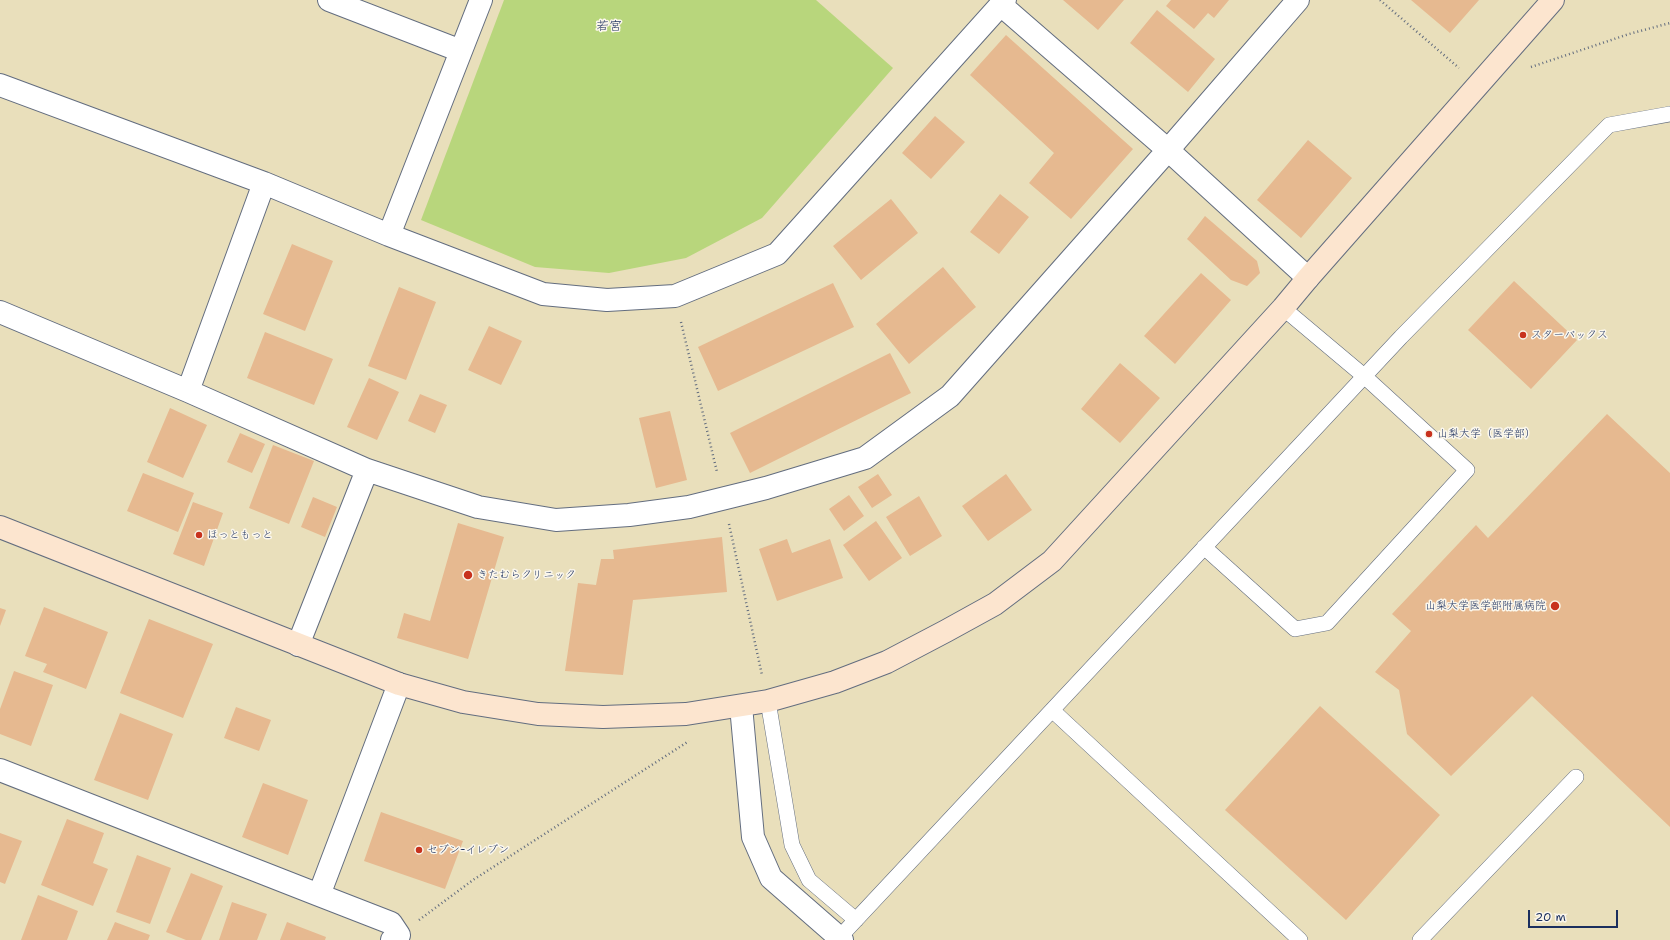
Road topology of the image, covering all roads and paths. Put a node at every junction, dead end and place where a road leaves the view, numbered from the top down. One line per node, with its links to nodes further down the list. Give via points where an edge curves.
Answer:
1 (329, 0): 8 (street)
2 (481, 0): 8 (street)
3 (1298, 0): 13 (street)
4 (1380, 0): 10 (path)
5 (1553, 0): 10 (street)
6 (1003, 2): 13 (street); 15 (street, via 778,254 675,296 607,300 543,294)
7 (1670, 24): 9 (path, via 1629,34)
8 (460, 51): 15 (street)
9 (1524, 69)
10 (1479, 84): 16 (street)
11 (0, 85): 14 (street)
12 (1670, 114): 19 (lane, via 1609,125)
13 (1168, 150): 16 (street); 21 (street, via 950,396 865,458 766,488 689,507 629,515 556,520 478,507)
14 (264, 183): 15 (street); 20 (street)
15 (389, 235)
16 (1308, 278): 17 (street)
17 (1283, 308): 19 (lane); 26 (street, via 1052,561 995,604 887,662 835,682)
18 (0, 312): 20 (street)
19 (1364, 376): 23 (lane); 23 (lane, via 1467,470 1327,624 1295,629)
20 (188, 392): 21 (street)
21 (367, 470): 24 (street)
22 (0, 527): 24 (street)
23 (1204, 547): 28 (lane)
24 (298, 645): 25 (street)
25 (399, 684): 27 (street, via 463,702 538,714 603,717 664,715); 32 (street)
26 (768, 701): 27 (street); 33 (lane, via 792,846 809,880)
27 (741, 706): 35 (street, via 753,837 771,878)
28 (1052, 710): 33 (lane); 36 (lane)
29 (693, 739): 34 (path, via 473,880)
30 (0, 770): 32 (street)
31 (1576, 777): 37 (lane)
32 (319, 895): 34 (street, via 391,923)
33 (856, 920): 35 (lane)
34 (395, 937)
35 (840, 939)
36 (1300, 940)
37 (1420, 940)

